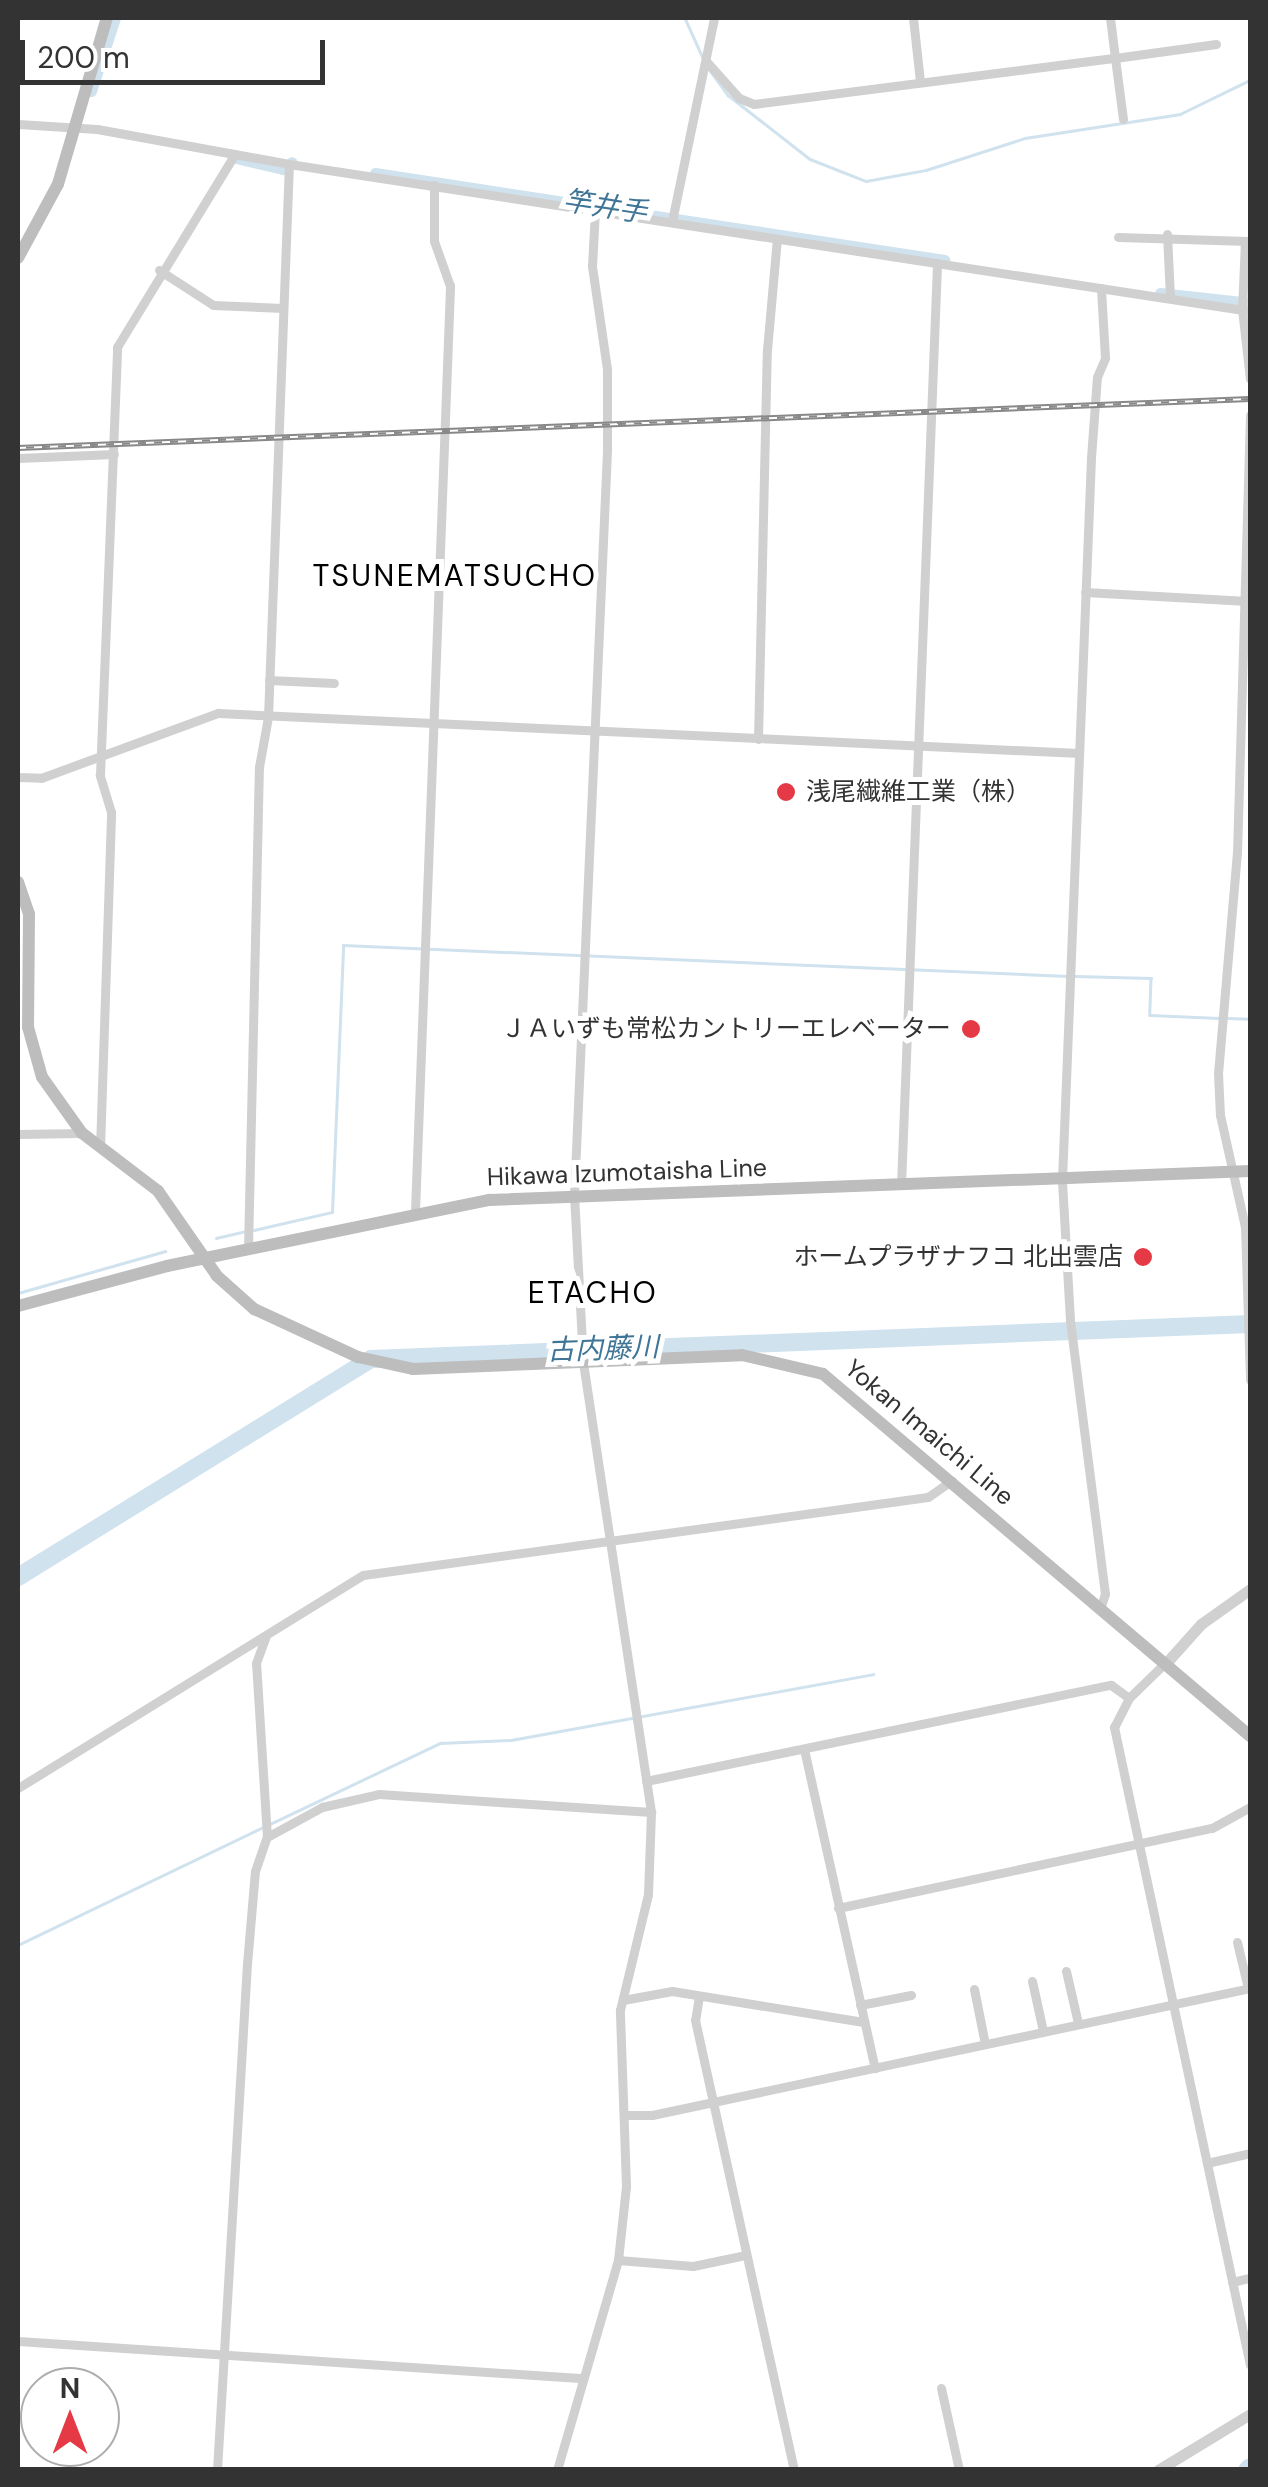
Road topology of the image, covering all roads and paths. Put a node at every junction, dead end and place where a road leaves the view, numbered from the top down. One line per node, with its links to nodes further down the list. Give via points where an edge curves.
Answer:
1 (107, 18): 11 (main road)
2 (714, 18): 7 (street)
3 (913, 18): 8 (street)
4 (1110, 18): 6 (street)
5 (1216, 44): 6 (street)
6 (1115, 58): 8 (street); 9 (street)
7 (706, 61): 8 (street, via 754,104); 16 (street)
8 (920, 81)
9 (1123, 119)
10 (18, 124): 11 (street)
11 (70, 129): 12 (street); 21 (main road, via 58,184)
12 (235, 154): 13 (street); 23 (street)
13 (289, 164): 14 (street); 26 (street)
14 (434, 185): 15 (street); 37 (street, via 434,241 450,286)
15 (595, 212): 16 (street); 38 (street, via 592,266 607,417)
16 (672, 221): 19 (street)
17 (1166, 234): 18 (street); 20 (street); 25 (street)
18 (1118, 236)
19 (777, 239): 22 (street); 39 (street, via 767,350)
20 (1248, 241): 27 (street)
21 (18, 258)
22 (938, 263): 24 (street); 40 (street)
23 (159, 270): 26 (street, via 213,305); 30 (street, via 117,347)
24 (1102, 288): 25 (street); 32 (street, via 1105,358 1094,401)
25 (1170, 298): 27 (street)
26 (282, 308): 34 (street)
27 (1246, 310): 28 (street)
28 (1250, 379)
29 (1250, 415): 33 (street)
30 (114, 454): 31 (street); 42 (street)
31 (18, 458)
32 (1086, 592): 33 (street); 41 (street)
33 (1248, 601): 44 (street)
34 (269, 680): 35 (street); 36 (street)
35 (334, 683)
36 (268, 717): 37 (street); 42 (street, via 218,713); 56 (street, via 259,767)
37 (434, 725): 38 (street); 55 (street)
38 (595, 732): 39 (street); 54 (street)
39 (758, 739): 40 (street)
40 (918, 744): 41 (street); 53 (street)
41 (1079, 752): 52 (street)
42 (101, 758): 43 (street, via 42,778); 49 (street, via 111,812)
43 (18, 777)
44 (1237, 852): 45 (street); 51 (street, via 1218,1073)
45 (1250, 853)
46 (18, 882): 47 (main road, Yokan Imaichi Line, via 29,914 32,1054 56,1101)
47 (82, 1132): 48 (street); 49 (main road, Yokan Imaichi Line)
48 (18, 1134)
49 (100, 1148): 57 (main road, Yokan Imaichi Line, via 158,1191)
50 (1250, 1170): 51 (main road, Hikawa Izumotaisha Line)
51 (1231, 1174): 52 (main road, Hikawa Izumotaisha Line); 60 (street, via 1245,1228)
52 (1062, 1180): 53 (main road, Hikawa Izumotaisha Line); 64 (street, via 1070,1320 1104,1594)
53 (901, 1185): 54 (main road, Hikawa Izumotaisha Line)
54 (574, 1195): 55 (main road, Hikawa Izumotaisha Line); 59 (street)
55 (415, 1211): 56 (main road, Hikawa Izumotaisha Line)
56 (248, 1249): 57 (main road, Hikawa Izumotaisha Line)
57 (203, 1258): 58 (main road, Hikawa Izumotaisha Line); 59 (main road, Yokan Imaichi Line, via 254,1309 358,1357 440,1371)
58 (18, 1306)
59 (583, 1361): 61 (main road, Yokan Imaichi Line, via 742,1355 799,1364 849,1392); 62 (street)
60 (1250, 1380)
61 (952, 1480): 62 (street, via 928,1497); 64 (main road, Yokan Imaichi Line)
62 (609, 1543): 65 (street, via 362,1576); 70 (street)
63 (1250, 1589): 66 (street, via 1200,1624)
64 (1100, 1609): 66 (main road, Yokan Imaichi Line)
65 (266, 1636): 71 (street); 74 (street, via 256,1663)
66 (1167, 1662): 67 (street); 68 (main road, Yokan Imaichi Line)
67 (1129, 1698): 69 (street, via 1111,1685); 75 (street, via 1114,1727)
68 (1250, 1736)
69 (804, 1749): 70 (street); 76 (street)
70 (646, 1782): 73 (street)
71 (18, 1788)
72 (1250, 1807): 75 (street, via 1212,1828)
73 (651, 1812): 74 (street, via 379,1794 322,1807); 84 (street, via 648,1894)
74 (267, 1836): 102 (street, via 255,1872)
75 (1140, 1845): 76 (street); 85 (street)
76 (838, 1908): 86 (street)
77 (1238, 1942): 80 (street)
78 (1066, 1971): 88 (street)
79 (1032, 1981): 89 (street)
80 (1250, 1988): 85 (street)
81 (974, 1989): 90 (street)
82 (910, 1995): 86 (street)
83 (699, 1996): 84 (street, via 672,1991); 87 (street); 92 (street, via 695,2020)
84 (623, 2000): 93 (street)
85 (1172, 2002): 88 (street); 95 (street)
86 (860, 2006): 87 (street)
87 (864, 2022): 91 (street)
88 (1078, 2023): 89 (street)
89 (1043, 2031): 90 (street)
90 (986, 2044): 91 (street)
91 (875, 2068): 92 (street)
92 (714, 2103): 93 (street); 96 (street)
93 (625, 2115): 97 (street)
94 (1250, 2153): 95 (street)
95 (1206, 2163): 99 (street)
96 (745, 2255): 97 (street, via 693,2266); 109 (street)
97 (618, 2260): 104 (street)
98 (1250, 2278): 99 (street)
99 (1232, 2282): 100 (street)
100 (1245, 2318): 103 (street)
101 (18, 2341): 102 (street)
102 (223, 2356): 104 (street); 107 (street)
103 (1250, 2365)
104 (580, 2378): 108 (street)
105 (941, 2388): 110 (street)
106 (1250, 2414): 111 (street)
107 (217, 2470)
108 (557, 2470)
109 (794, 2470)
110 (960, 2470)
111 (1158, 2470)

